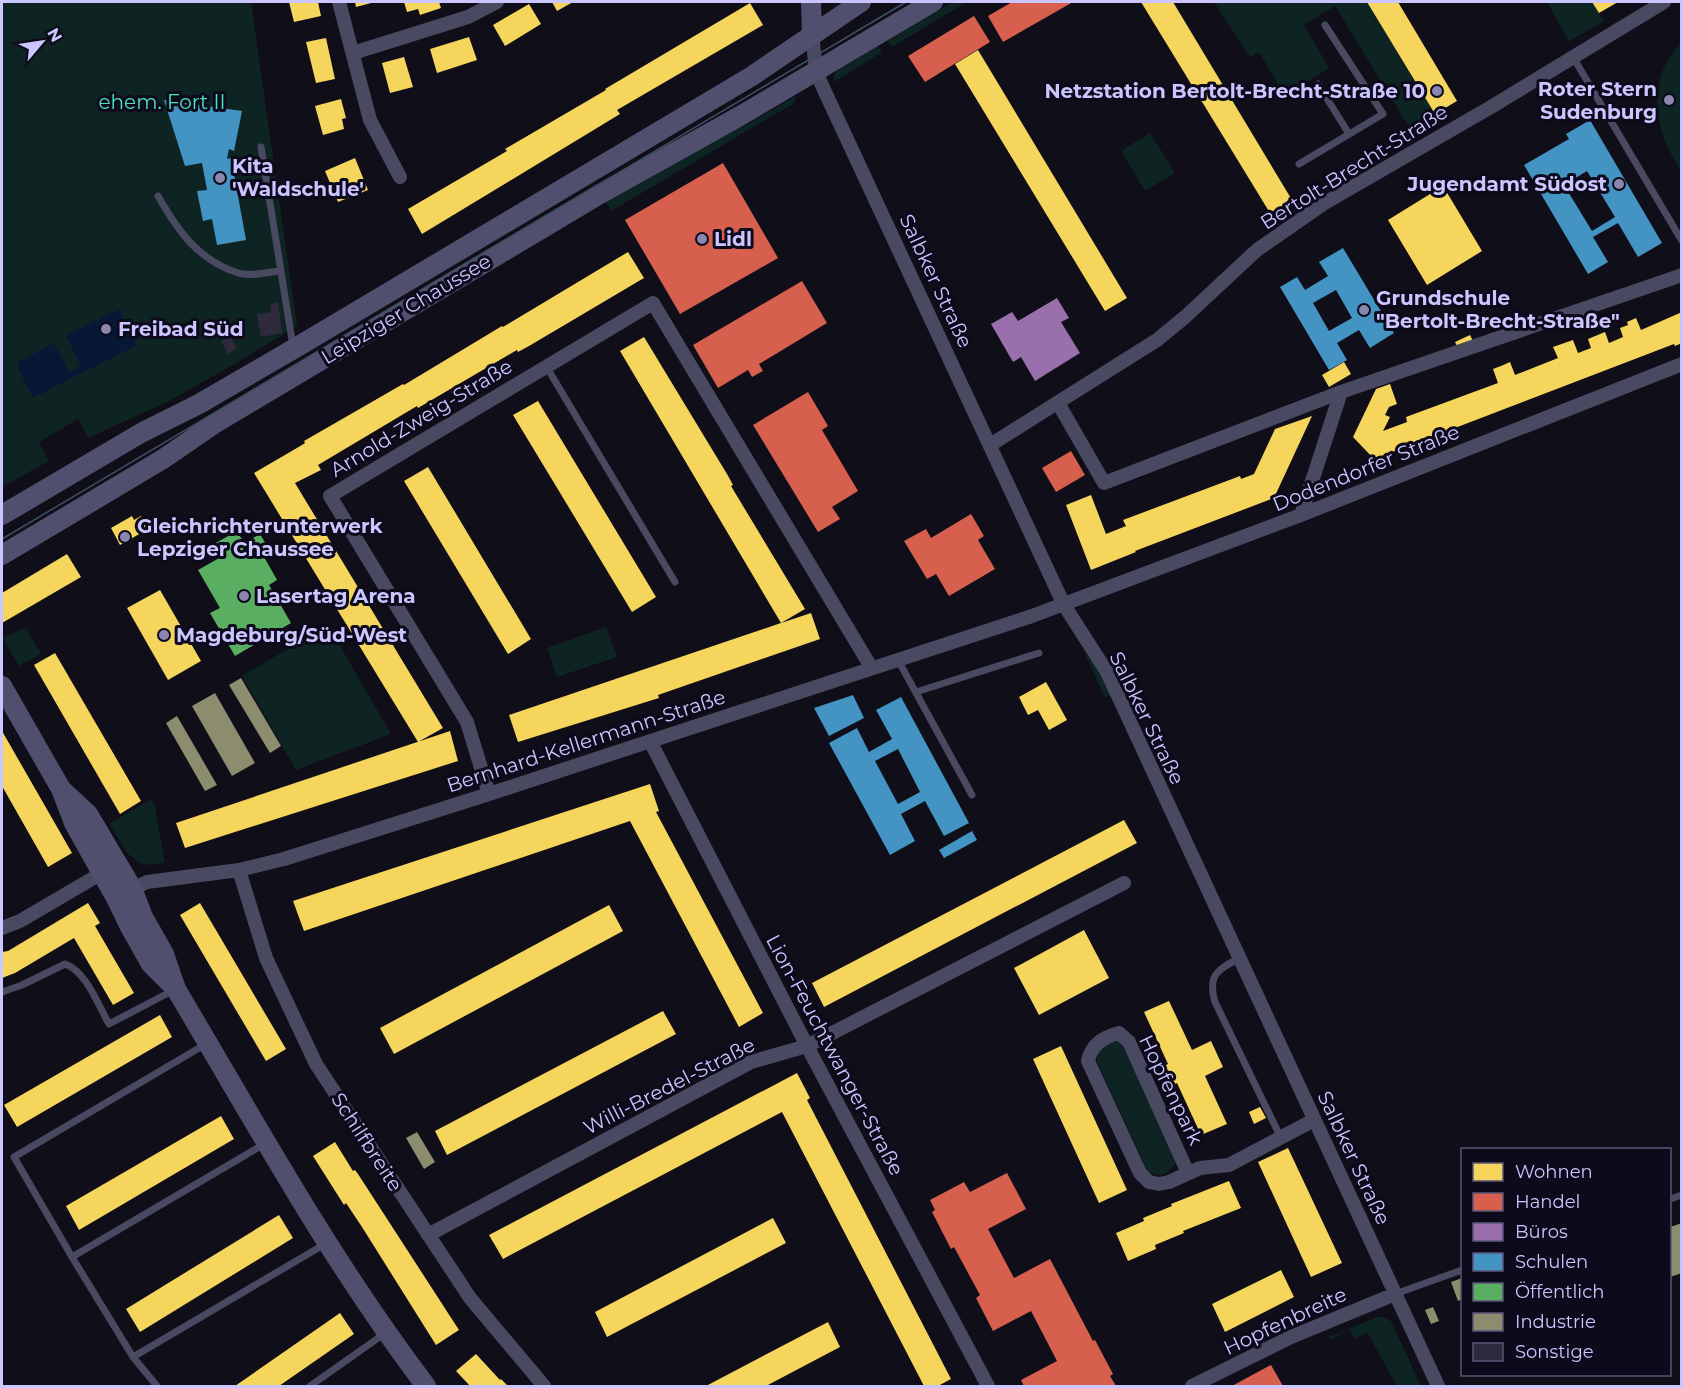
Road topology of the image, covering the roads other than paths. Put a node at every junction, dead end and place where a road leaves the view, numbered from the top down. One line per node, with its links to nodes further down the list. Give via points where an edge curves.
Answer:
1 (339, 2): 9 (street)
2 (497, 2): 9 (street, via 468,17)
3 (811, 2): 8 (main road)
4 (861, 2): 8 (main road, Leipziger Chaussee)
5 (933, 2): 11 (main road, Leipziger Chaussee)
6 (1664, 2): 10 (street, Bertolt-Brecht-Straße)
7 (1325, 25): 13 (lane, via 1383,114)
8 (812, 33): 11 (street, Salbker Straße); 21 (main road, Leipziger Chaussee, via 752,76)
9 (352, 53): 16 (street, via 370,120)
10 (1573, 57): 18 (lane); 25 (street, Bertolt-Brecht-Straße, via 1323,204 1257,250 1157,340)
11 (816, 72): 26 (street, Salbker Straße); 29 (main road, Leipziger Chaussee, via 600,194)
12 (1318, 84): 13 (lane)
13 (1349, 134): 15 (lane)
14 (261, 147): 19 (lane)
15 (1299, 164)
16 (400, 177)
17 (158, 196): 19 (lane, via 198,252 239,274)
18 (1682, 241)
19 (280, 271): 21 (lane, via 292,340)
20 (1682, 275): 24 (street)
21 (297, 347): 27 (main road, Leipziger Chaussee)
22 (1682, 363): 28 (street, Dodendorfer Straße)
23 (546, 366): 30 (lane); 34 (street, Arnold-Zweig-Straße, via 653,303); 39 (street, Arnold-Zweig-Straße, via 330,496 466,722)
24 (1341, 392): 25 (street, via 1104,483); 28 (street)
25 (1058, 403): 26 (street, Bertolt-Brecht-Straße)
26 (990, 445): 31 (street, Salbker Straße)
27 (2, 515)
28 (1301, 515): 31 (street, Dodendorfer Straße)
29 (2, 555)
30 (675, 582)
31 (1064, 605): 33 (street, Bernhard-Kellermann-Straße); 46 (street, Salbker Straße, via 1107,672)
32 (1039, 653): 36 (lane)
33 (897, 659): 34 (street, Bernhard-Kellermann-Straße); 36 (lane)
34 (872, 667): 37 (street, Bernhard-Kellermann-Straße)
35 (2, 686): 38 (main road)
36 (916, 692): 40 (lane)
37 (650, 741): 39 (street, Bernhard-Kellermann-Straße); 50 (street, Lion-Feuchtwanger-Straße)
38 (61, 789): 42 (main road, via 74,823); 44 (main road, via 88,813)
39 (489, 794): 41 (street, Bernhard-Kellermann-Straße)
40 (972, 795)
41 (239, 870): 44 (street, Bernhard-Kellermann-Straße, via 147,882); 55 (street, Schilfbreite, via 266,958 316,1064)
42 (102, 873): 44 (main road); 45 (street)
43 (1124, 883): 50 (street, Willi-Bredel-Straße)
44 (124, 893): 47 (main road, via 164,954)
45 (2, 928)
46 (1240, 958): 51 (street, Salbker Straße); 52 (lane, via 1221,967 1213,976 1211,991)
47 (176, 989): 48 (lane, via 108,1024 84,979 65,964); 49 (main road)
48 (2, 992)
49 (208, 1042): 53 (main road); 57 (lane, via 14,1157)
50 (807, 1046): 55 (street, Willi-Bredel-Straße, via 751,1062); 66 (street, Lion-Feuchtwanger-Straße)
51 (1314, 1120): 52 (street, Hopfenpark); 59 (street, Salbker Straße)
52 (1281, 1138): 54 (street, Hopfenpark, via 1229,1165)
53 (267, 1142): 56 (main road); 57 (lane)
54 (1188, 1173): 54 (street, Hopfenpark, via 1159,1184 1149,1182 1140,1173 1088,1061 1090,1050 1106,1036 1119,1033 1129,1042)
55 (428, 1235): 65 (street, Schilfbreite, via 470,1298)
56 (326, 1243): 60 (main road); 61 (lane)
57 (72, 1257): 61 (lane)
58 (1461, 1270): 59 (lane)
59 (1395, 1294): 67 (street, Hopfenbreite, via 1291,1337); 68 (street, Salbker Straße)
60 (386, 1334): 63 (lane); 64 (main road)
61 (133, 1358): 62 (lane)
62 (157, 1386)
63 (310, 1386)
64 (426, 1386)
65 (544, 1386)
66 (988, 1386)
67 (1192, 1386)
68 (1438, 1386)

